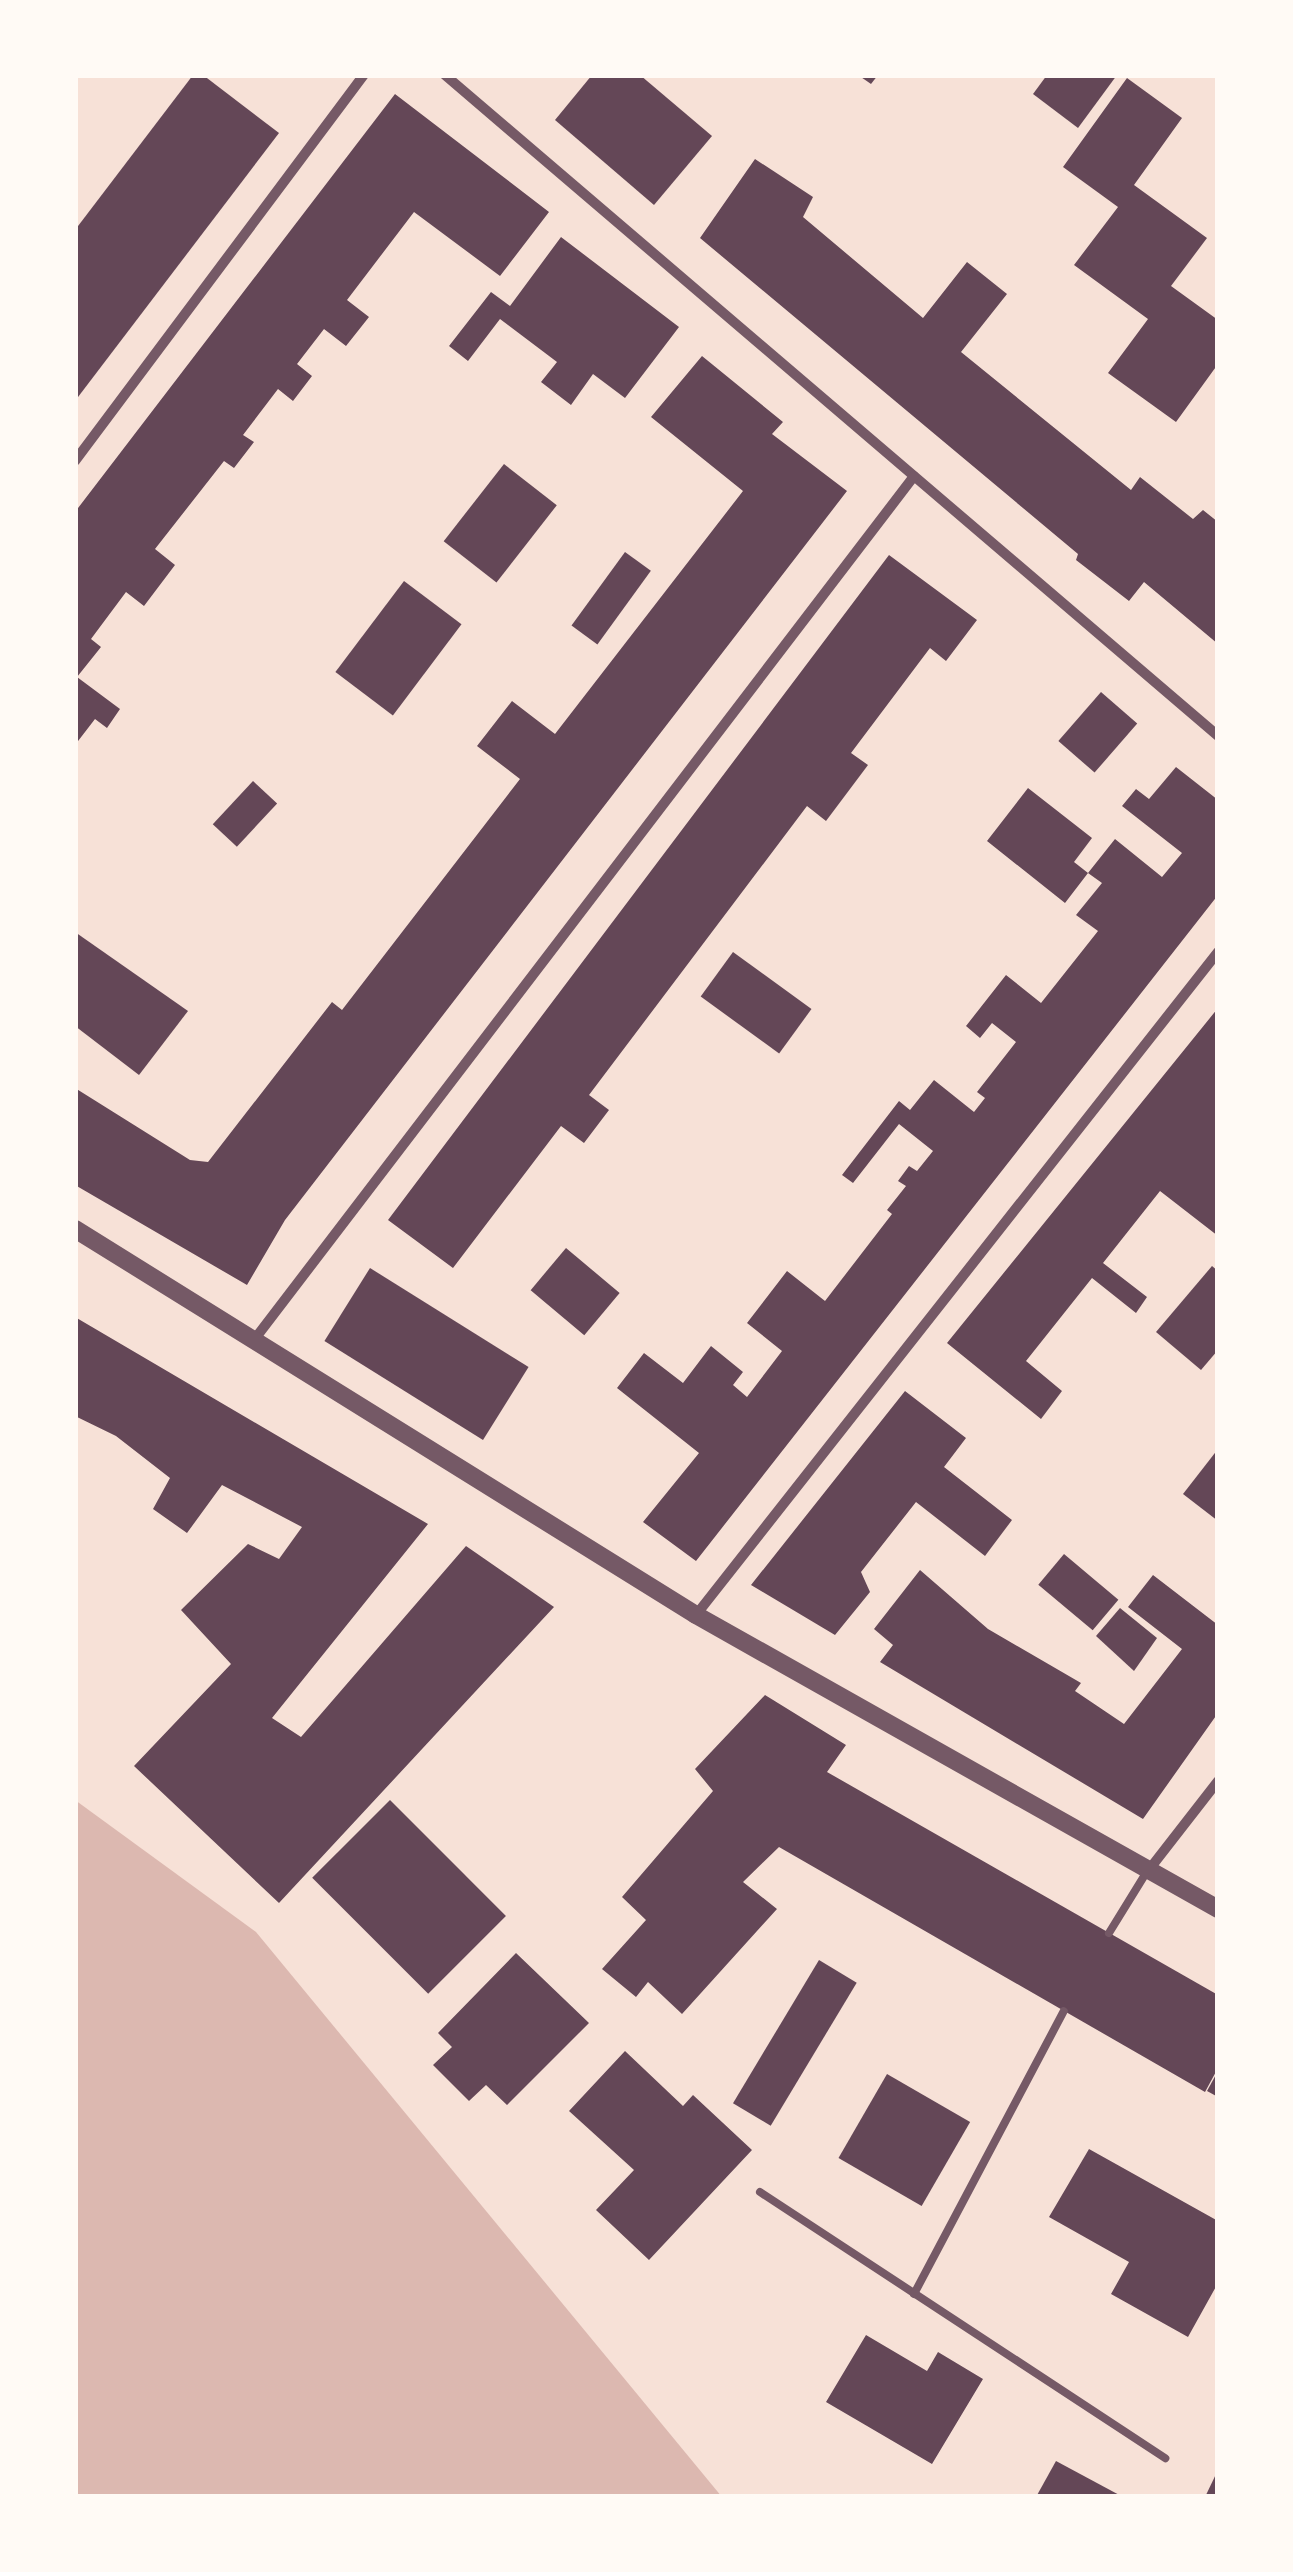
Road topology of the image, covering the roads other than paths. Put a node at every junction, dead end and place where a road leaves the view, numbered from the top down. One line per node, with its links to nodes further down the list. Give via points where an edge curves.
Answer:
1 (364, 75): 3 (street)
2 (445, 75): 4 (street)
3 (75, 461)
4 (914, 476): 5 (street); 8 (street)
5 (1218, 736)
6 (1218, 952): 9 (street)
7 (75, 1229): 8 (street)
8 (253, 1341): 9 (street)
9 (696, 1615): 11 (street)
10 (1218, 1781): 11 (street)
11 (1146, 1873): 12 (street); 13 (lane)
12 (1218, 1909)
13 (1109, 1933)
14 (1064, 2011): 16 (lane)
15 (760, 2192): 16 (lane)
16 (914, 2294): 17 (lane)
17 (1165, 2458)

